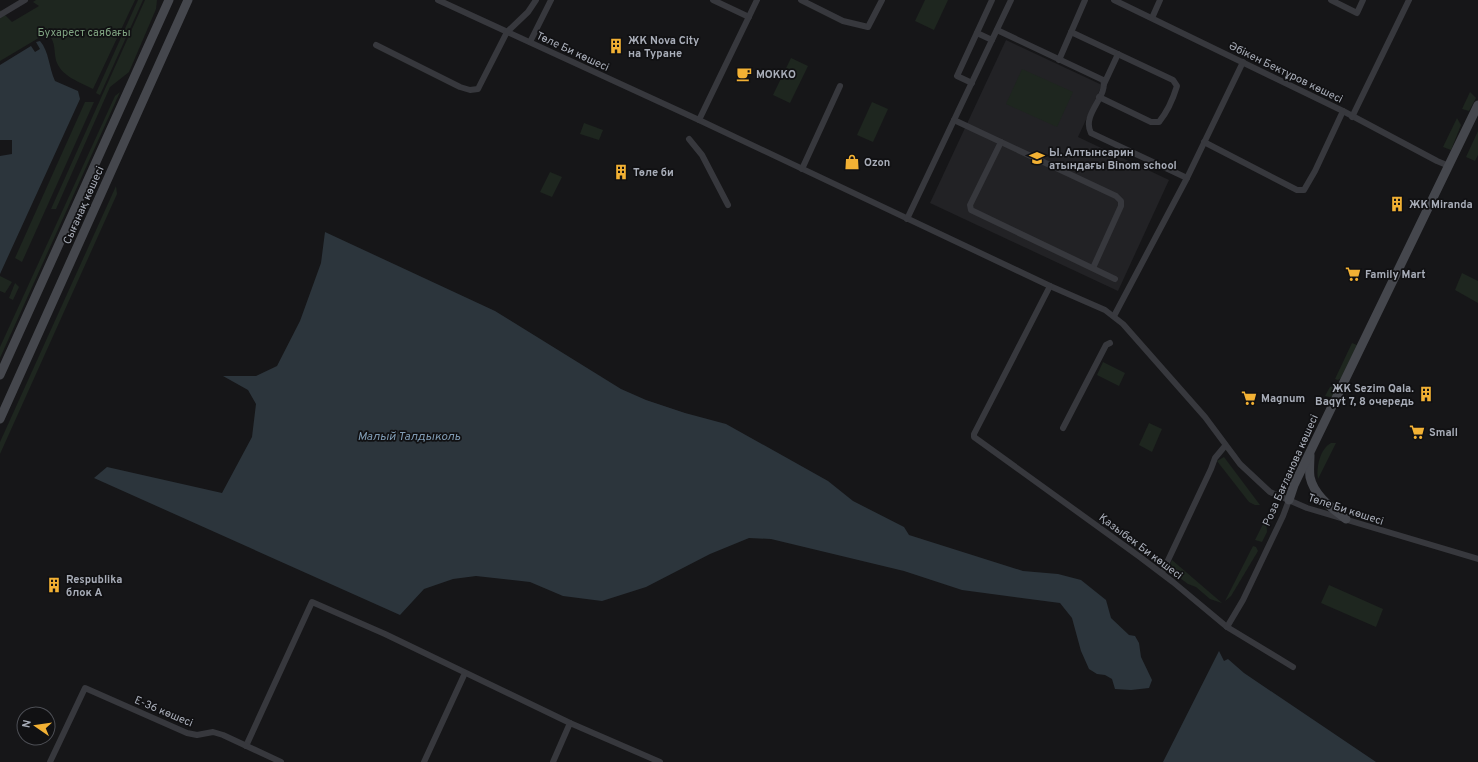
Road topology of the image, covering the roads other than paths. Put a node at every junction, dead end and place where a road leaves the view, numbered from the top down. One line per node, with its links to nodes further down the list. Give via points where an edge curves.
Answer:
1 (25, 0): 19 (street)
2 (168, 0): 55 (main road, Сығанақ көшесі)
3 (188, 0): 56 (main road, Сығанақ көшесі)
4 (438, 0): 23 (street, Төле Би көшесі)
5 (536, 0): 23 (street, via 528,12)
6 (551, 0): 27 (street)
7 (713, 0): 20 (street)
8 (801, 0): 9 (street, via 843,21 868,27)
9 (882, 0)
10 (992, 0): 25 (street)
11 (1011, 0): 22 (street)
12 (1085, 0): 24 (street)
13 (1114, 0): 21 (street, Әбікен Бектұров көшесі)
14 (1160, 0): 21 (street)
15 (1331, 0): 16 (street, via 1357,12)
16 (1363, 0)
17 (1409, 0): 39 (street)
18 (755, 1): 20 (street)
19 (0, 15)
20 (749, 17): 40 (street)
21 (1152, 18): 31 (street, Әбікен Бектұров көшесі)
22 (997, 30): 26 (street); 30 (street)
23 (507, 32): 27 (street, Төле Би көшесі); 28 (street, via 478,89 474,90 460,87)
24 (1071, 32): 29 (street); 30 (street)
25 (977, 33): 26 (street); 32 (street, via 957,76)
26 (992, 40): 32 (street)
27 (530, 42): 40 (street, Төле Би көшесі)
28 (376, 45)
29 (1118, 54): 33 (street); 35 (street, via 1173,80 1177,86 1174,96 1159,122 1152,122)
30 (1059, 60): 33 (street, via 1103,80)
31 (1243, 62): 37 (street, Әбікен Бектұров көшесі); 44 (street)
32 (972, 83): 41 (street)
33 (1104, 84): 35 (street)
34 (840, 86): 46 (street)
35 (1099, 97): 47 (street, via 1089,119 1088,127 1091,133)
36 (1478, 106): 38 (main road, Роза Бағланова көшесі)
37 (1343, 111): 39 (street, Әбікен Бектұров көшесі); 44 (street, via 1304,190 1297,190)
38 (1476, 115): 45 (main road, Роза Бағланова көшесі)
39 (1352, 117): 45 (street, Әбікен Бектұров көшесі)
40 (699, 120): 46 (street, Төле Би көшесі)
41 (954, 120): 43 (street); 49 (street)
42 (689, 139): 48 (street, via 702,156)
43 (1002, 142): 50 (street, via 1116,196 1121,201); 50 (street, via 970,205 971,210)
44 (1204, 142): 47 (street)
45 (1449, 166): 59 (main road, Роза Бағланова көшесі)
46 (802, 169): 49 (street, Төле Би көшесі)
47 (1187, 178): 53 (street)
48 (728, 205)
49 (907, 218): 52 (street, Төле Би көшесі)
50 (1093, 268): 51 (street)
51 (1115, 279)
52 (1050, 286): 53 (street, Төле Би көшесі); 63 (street, Қазыбек Би көшесі, via 974,434 977,440)
53 (1114, 316): 58 (street, Төле Би көшесі, via 1205,417)
54 (1110, 342): 57 (street, via 1106,345)
55 (0, 375)
56 (0, 419)
57 (1063, 428)
58 (1225, 446): 60 (street, Төле Би көшесі, via 1270,492); 63 (street, via 1215,458)
59 (1310, 452): 60 (main road, Роза Бағланова көшесі); 61 (main road, via 1310,477 1315,490)
60 (1289, 500): 61 (street, Төле Би көшесі); 64 (street, Роза Бағланова көшесі, via 1245,595)
61 (1346, 519): 62 (street, Төле Би көшесі)
62 (1478, 559)
63 (1162, 574): 64 (street, Қазыбек Би көшесі)
64 (1227, 627): 65 (street, Қазыбек Би көшесі)
65 (1293, 667)
66 (465, 673): 67 (street); 68 (street, via 312,602); 71 (street)
67 (570, 723): 72 (street); 73 (street)
68 (246, 746): 69 (street, Е-36 көшесі, via 213,732 197,735 187,733 85,688); 70 (street, Е-36 көшесі)
69 (50, 762)
70 (281, 762)
71 (424, 762)
72 (553, 762)
73 (660, 762)

